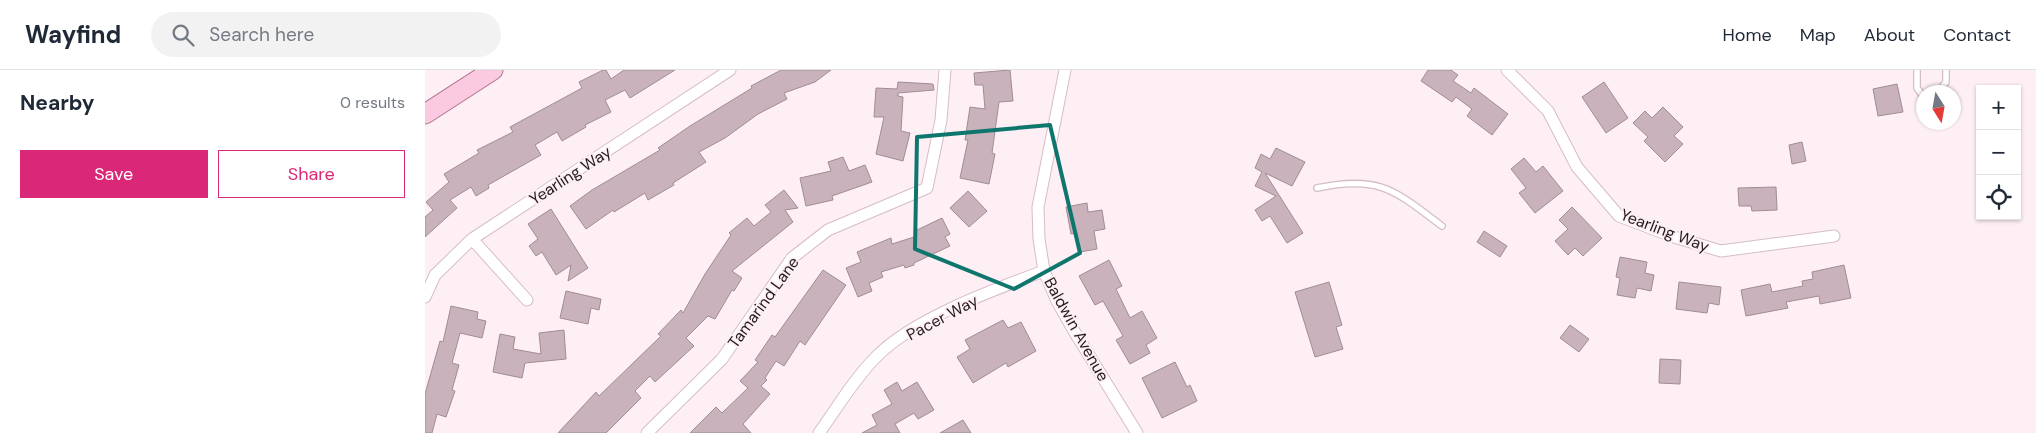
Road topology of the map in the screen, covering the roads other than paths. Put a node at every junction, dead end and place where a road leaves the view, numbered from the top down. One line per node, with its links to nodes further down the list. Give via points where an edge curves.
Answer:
1 (473, 70): 11 (main road, via 442,90)
2 (493, 70): 11 (main road)
3 (730, 70): 15 (street, Yearling Way)
4 (945, 70): 19 (street, Tamarind Lane, via 944,104 927,188 828,230 792,258 721,359)
5 (1065, 70): 16 (street, Baldwin Avenue, via 1037,207)
6 (1507, 70): 14 (street, Yearling Way, via 1548,112 1577,167 1619,216 1721,251)
7 (1917, 70): 9 (lane)
8 (1945, 70): 10 (lane)
9 (1917, 85)
10 (1944, 85)
11 (427, 112)
12 (1317, 188): 13 (lane, via 1361,183 1387,188)
13 (1443, 226)
14 (1834, 236)
15 (472, 240): 17 (street, Yearling Way, via 435,275); 18 (street)
16 (1044, 270): 20 (street, Pacer Way, via 916,327 876,356); 21 (street, Baldwin Avenue, via 1074,331)
17 (425, 297)
18 (527, 300)
19 (647, 433)
20 (819, 433)
21 (1137, 433)

